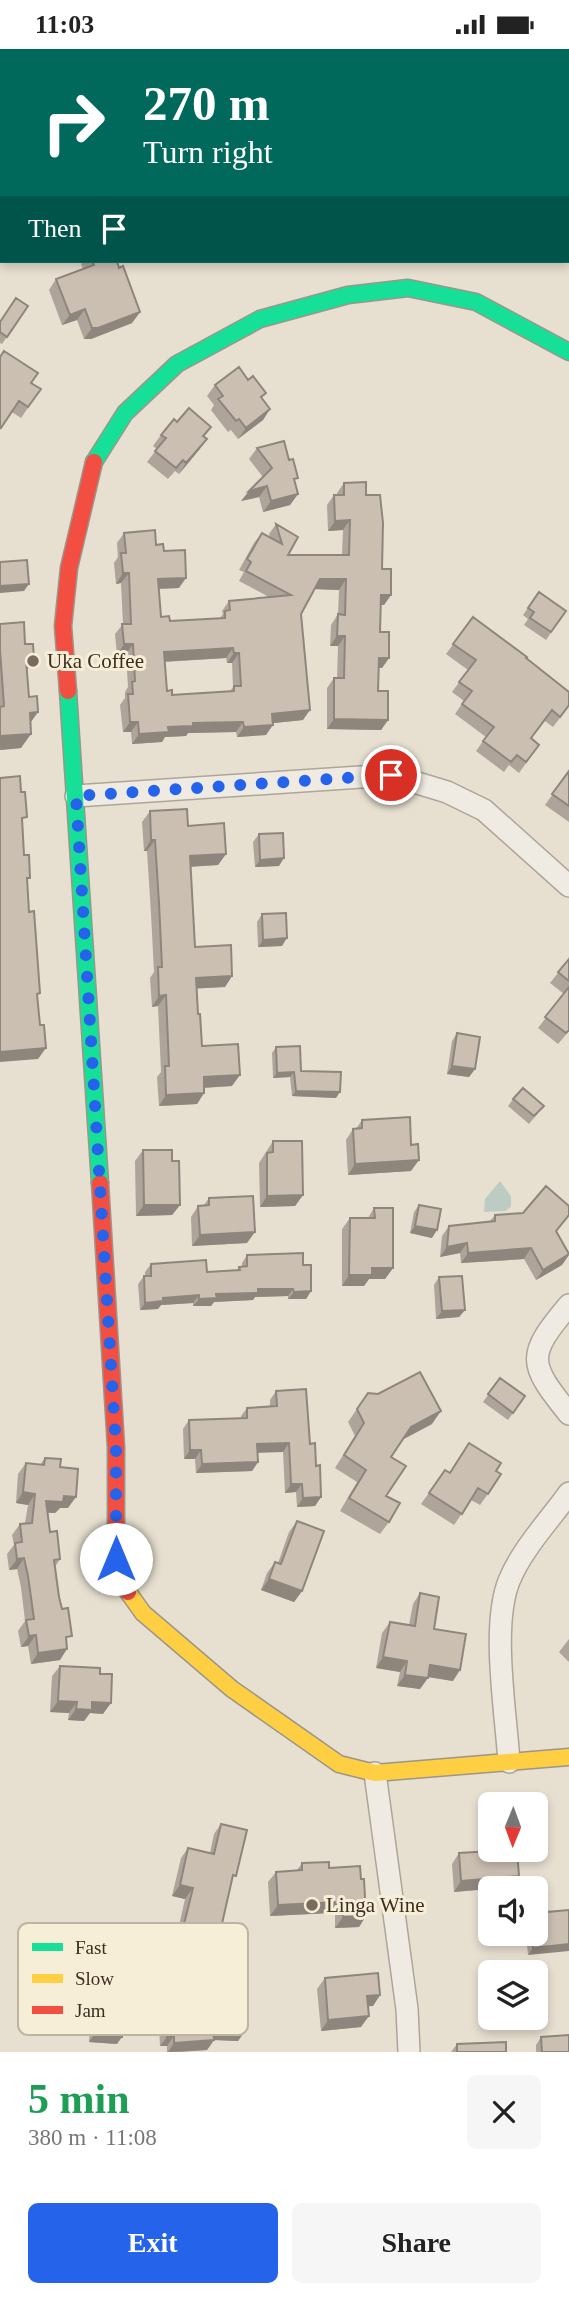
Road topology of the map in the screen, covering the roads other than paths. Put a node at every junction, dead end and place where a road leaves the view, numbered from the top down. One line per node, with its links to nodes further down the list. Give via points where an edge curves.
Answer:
1 (569, 352): 2 (street, via 476,302 408,288 348,295 260,319 177,364 125,413 92,464 69,568 63,626)
2 (76, 796): 3 (street, via 391,775 447,792 485,810); 9 (street, via 120,1576 132,1602 232,1689 340,1764)
3 (569, 886)
4 (569, 1305): 5 (street, via 542,1339 538,1368)
5 (569, 1414)
6 (569, 1493): 8 (street, via 518,1563 505,1596 500,1633)
7 (569, 1756): 8 (street)
8 (509, 1762): 9 (street)
9 (375, 1773): 10 (street)
10 (410, 2052)

